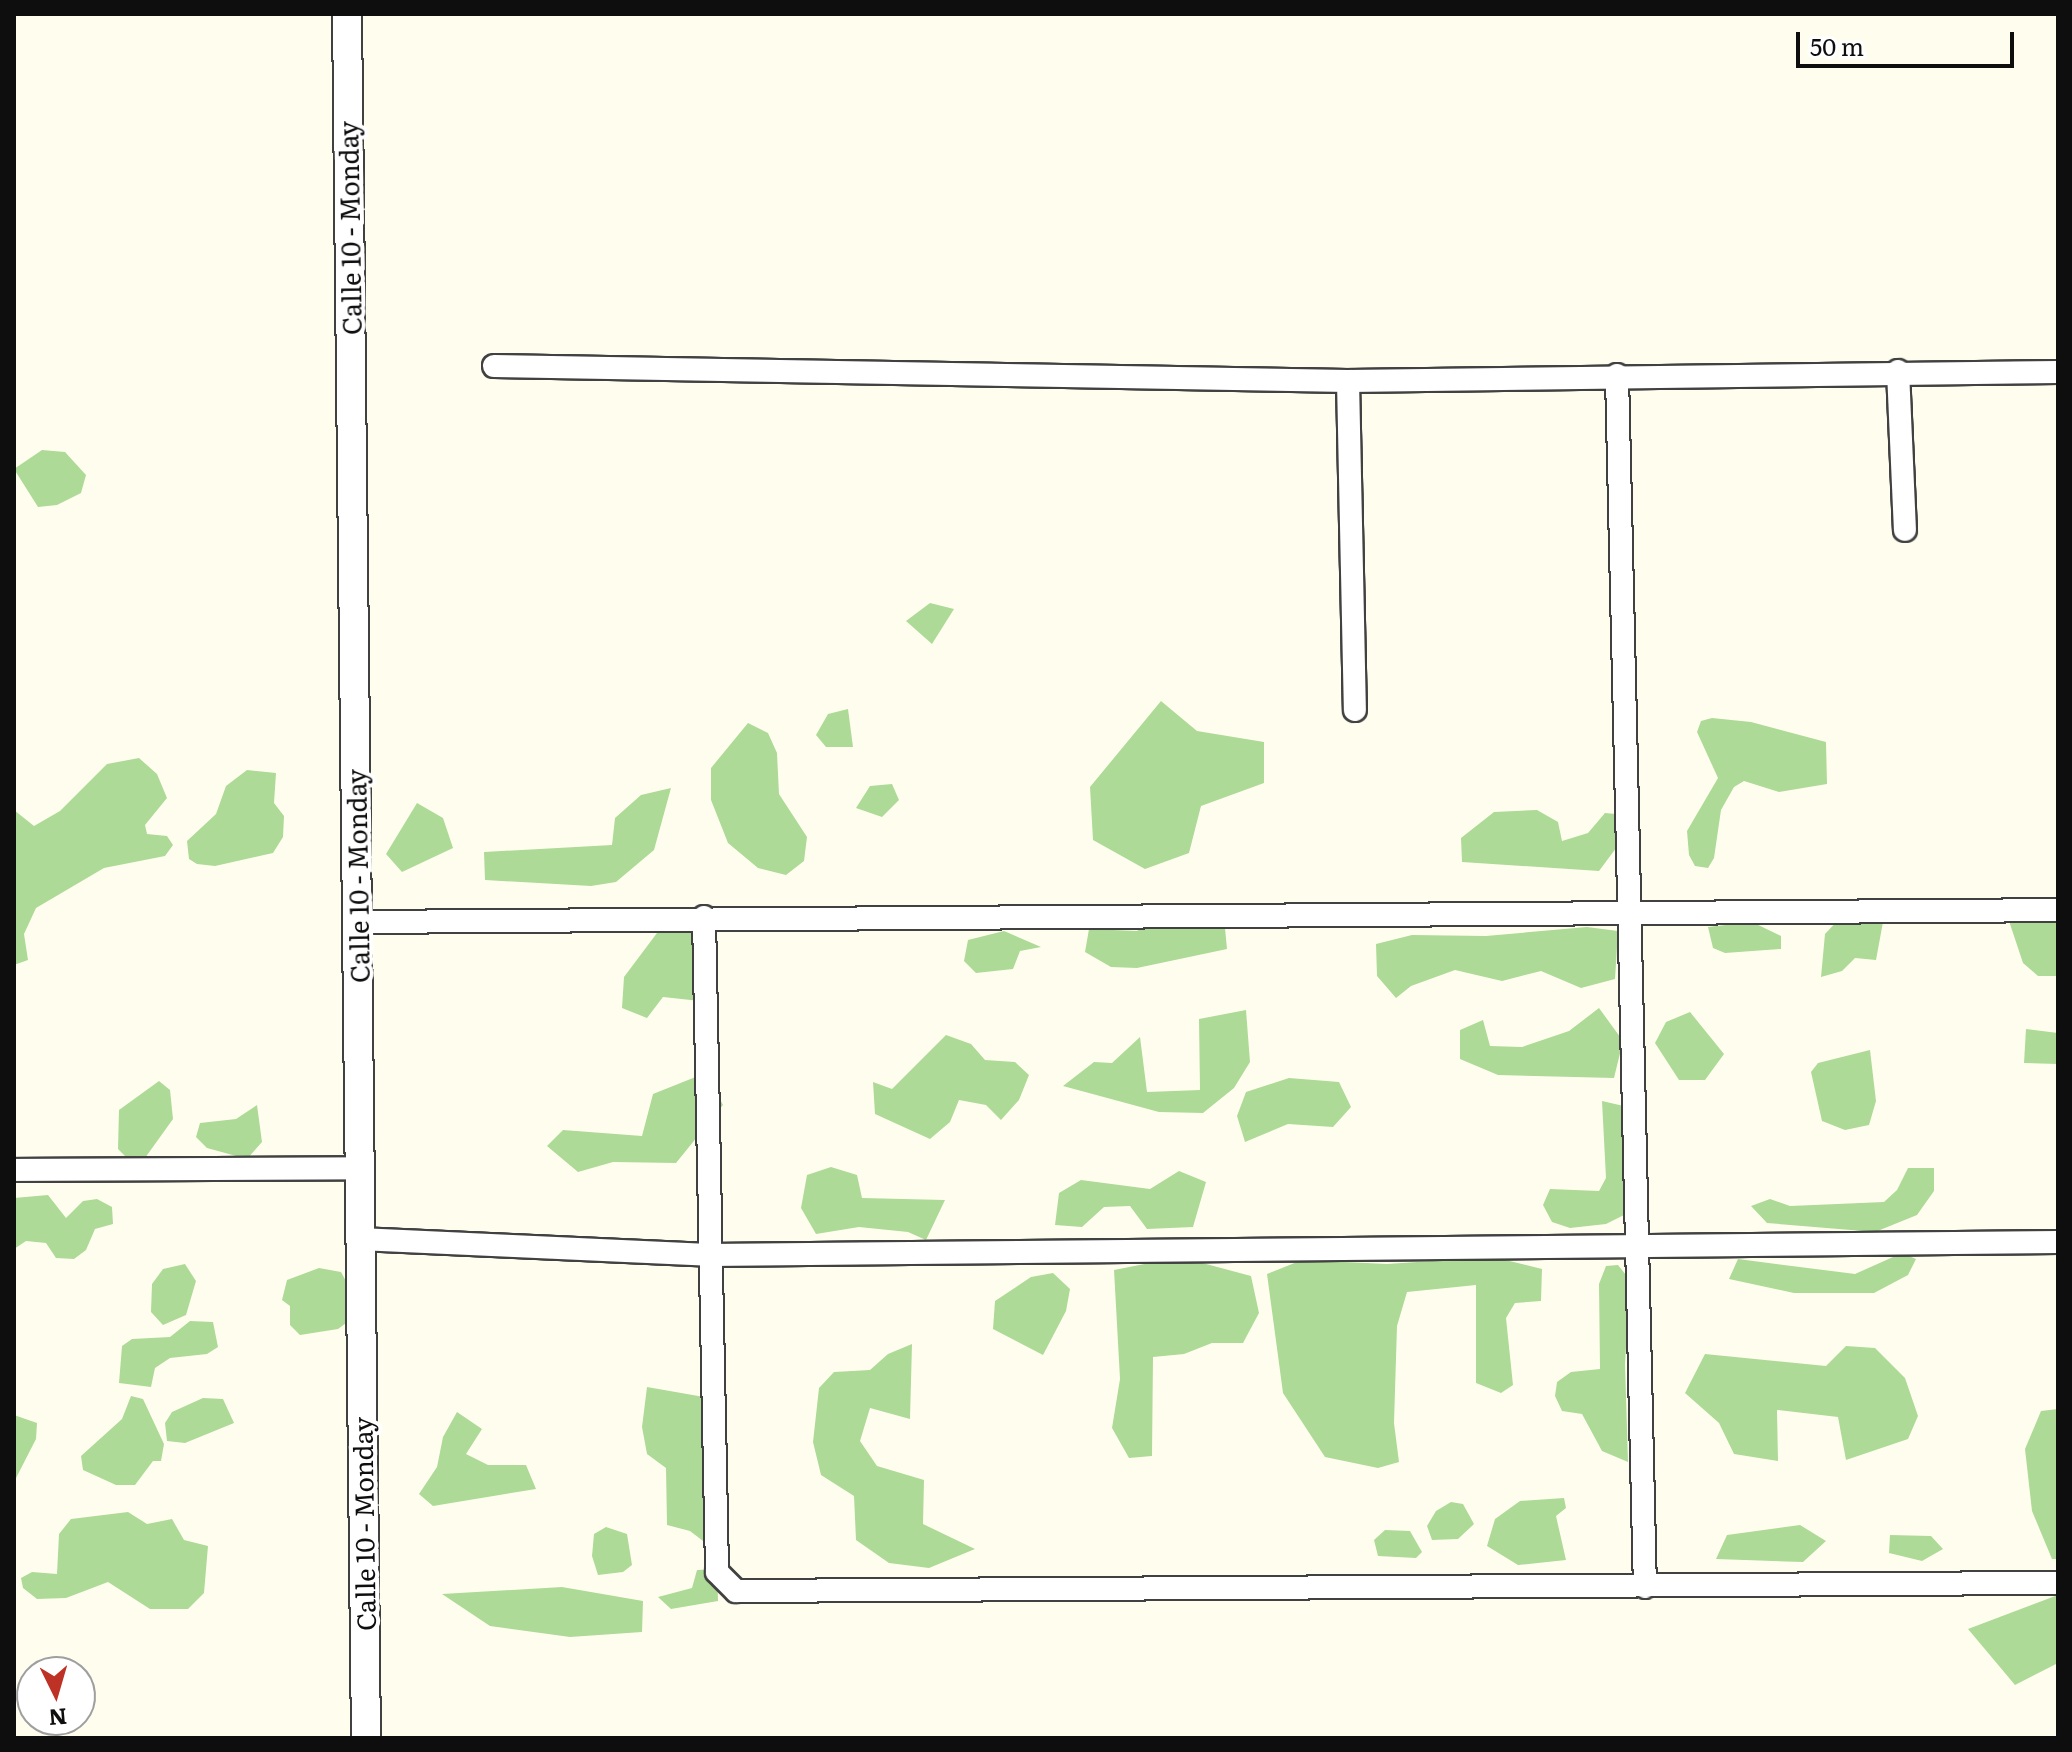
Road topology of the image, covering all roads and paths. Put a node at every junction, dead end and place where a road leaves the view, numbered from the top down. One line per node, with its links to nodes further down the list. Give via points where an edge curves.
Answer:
1 (347, 14): 12 (street, Calle 10 - Monday)
2 (494, 366): 6 (street)
3 (1898, 371): 4 (street); 5 (street); 7 (street)
4 (2058, 372)
5 (1617, 375): 6 (street); 10 (street)
6 (1348, 381): 8 (street)
7 (1905, 530)
8 (1355, 710)
9 (2058, 910): 10 (street)
10 (1631, 911): 11 (street); 17 (street)
11 (704, 917): 12 (street); 18 (street)
12 (357, 922): 13 (street, Calle 10 - Monday)
13 (359, 1168): 14 (street); 15 (street, Calle 10 - Monday)
14 (14, 1170)
15 (359, 1239): 18 (street); 21 (street, Calle 10 - Monday)
16 (2058, 1242): 17 (street)
17 (1641, 1246): 18 (street); 20 (street)
18 (709, 1255): 20 (street, via 717,1572 736,1591)
19 (2058, 1583): 20 (street)
20 (1645, 1587)
21 (366, 1738)

